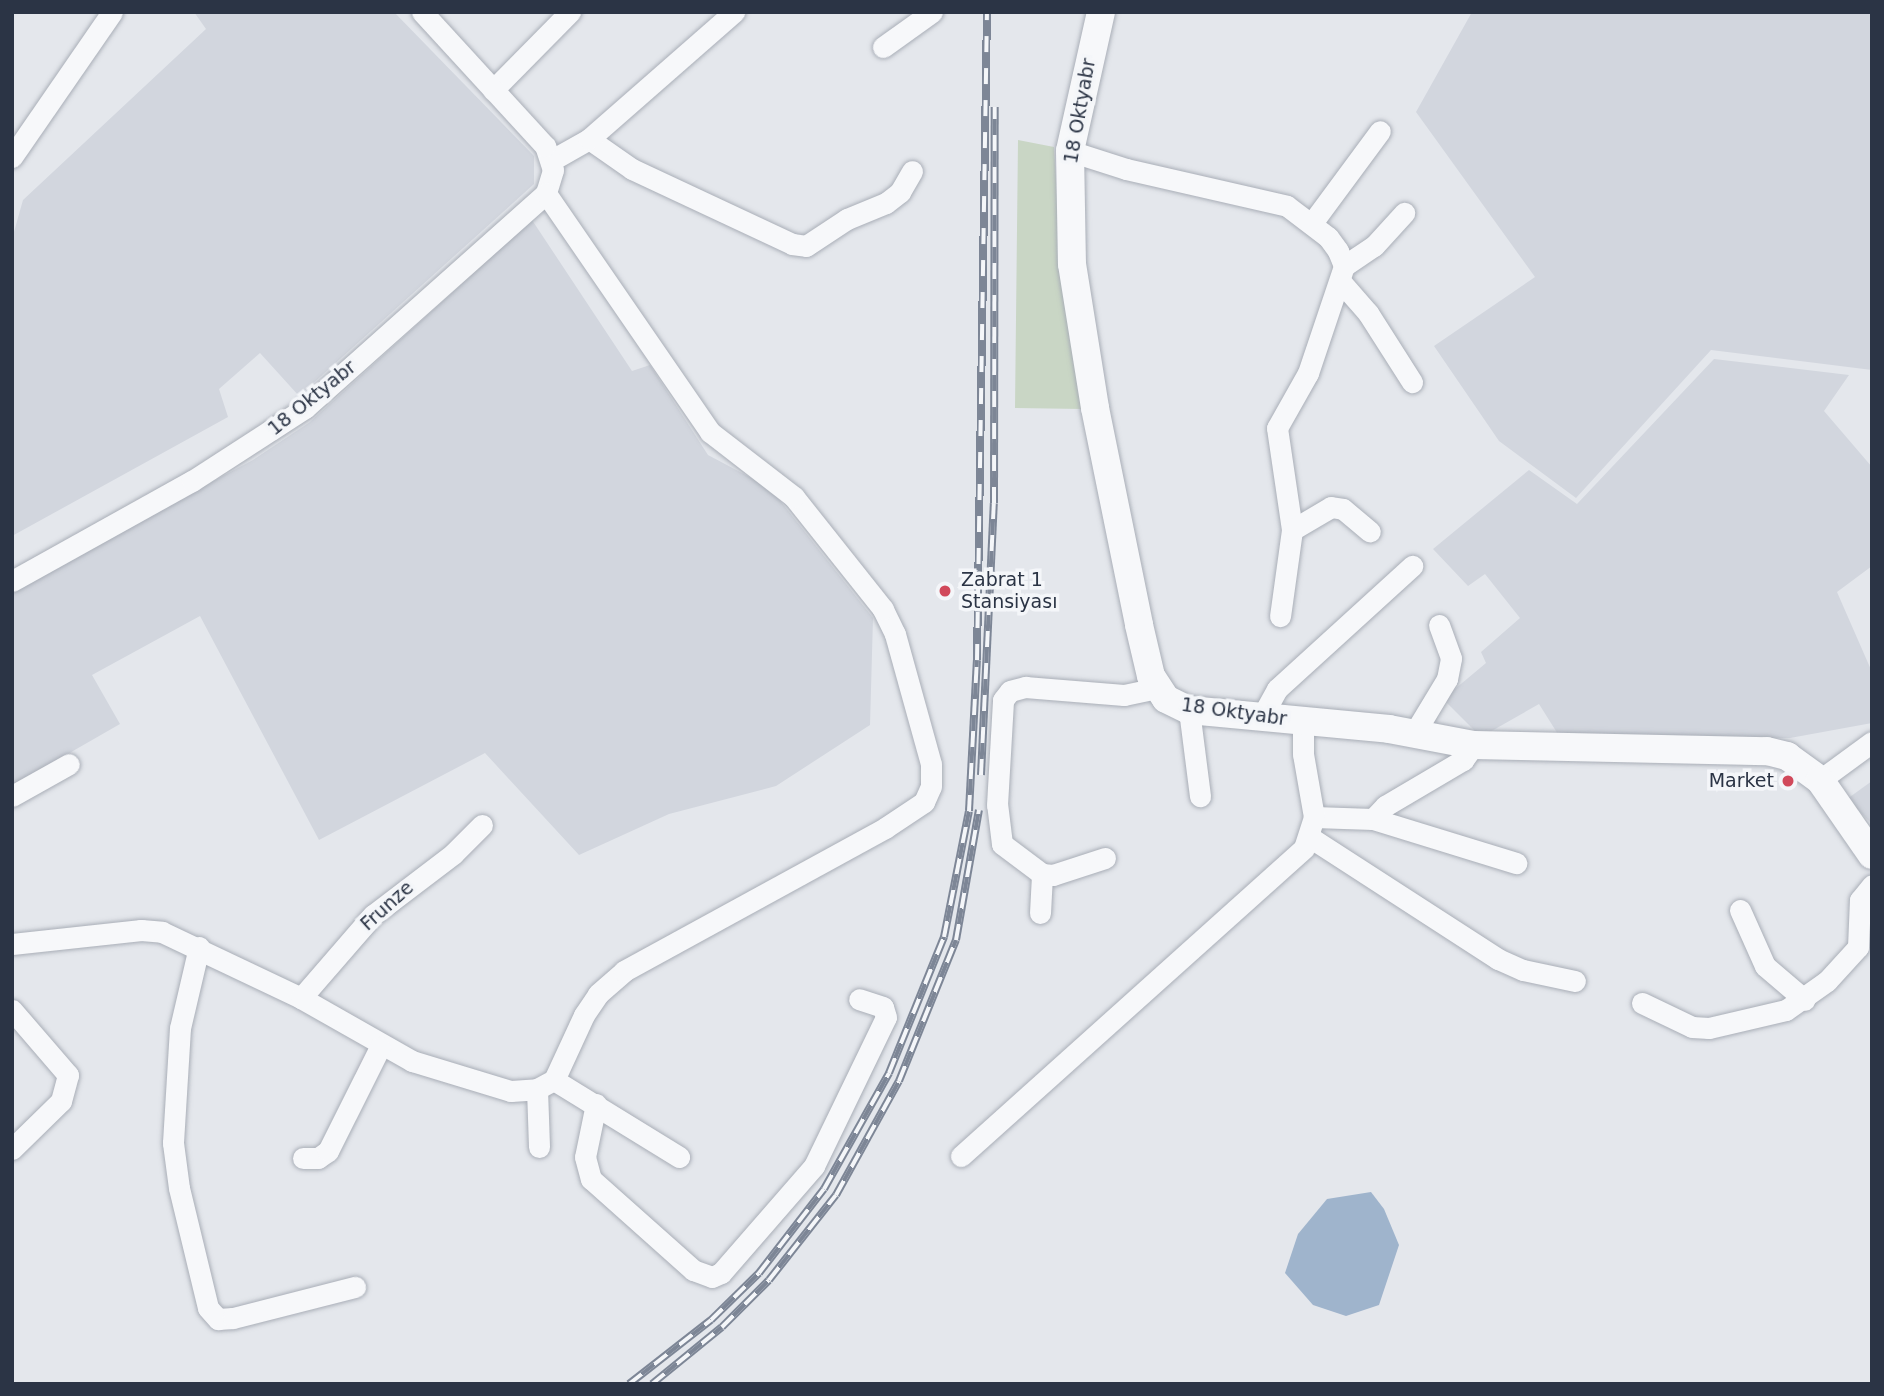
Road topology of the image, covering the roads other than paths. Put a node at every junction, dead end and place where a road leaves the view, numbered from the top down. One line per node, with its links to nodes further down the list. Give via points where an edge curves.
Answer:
1 (112, 12): 12 (street)
2 (422, 12): 8 (street)
3 (570, 12): 8 (street)
4 (734, 12): 10 (street)
5 (932, 12): 7 (street)
6 (1101, 12): 11 (street, 18 Oktyabr)
7 (883, 47)
8 (493, 90): 13 (street)
9 (1380, 131): 17 (street)
10 (589, 139): 13 (street); 14 (street, via 632,169 792,244 806,246 847,219 886,203 900,192)
11 (1070, 151): 17 (street, via 1126,169 1287,206); 26 (street, 18 Oktyabr, via 1072,264 1095,408 1139,625)
12 (12, 157)
13 (552, 160): 15 (street)
14 (912, 171)
15 (546, 193): 23 (street, 18 Oktyabr, via 305,408 192,481); 57 (street, via 710,432 794,497 883,609 895,634 931,764 924,802 910,813 609,982 584,1015)
16 (1404, 213): 18 (street)
17 (1312, 223): 18 (street, via 1328,237)
18 (1342, 274): 19 (street); 20 (street, via 1308,373 1277,428)
19 (1412, 382)
20 (1292, 530): 21 (street, via 1331,507 1343,509); 24 (street)
21 (1370, 532)
22 (1412, 566): 28 (street, via 1277,689)
23 (12, 581)
24 (1280, 616)
25 (1439, 625): 30 (street, via 1451,659 1447,679)
26 (1157, 688): 27 (street, 18 Oktyabr, via 1167,699); 44 (street, via 1124,695 1025,687 1005,695 997,832 1002,844)
27 (1189, 709): 28 (street, 18 Oktyabr); 36 (street)
28 (1261, 718): 29 (street, 18 Oktyabr)
29 (1303, 722): 30 (street, 18 Oktyabr); 37 (street, via 1303,754)
30 (1415, 732): 32 (street, 18 Oktyabr)
31 (1872, 743): 34 (street)
32 (1474, 745): 34 (street, 18 Oktyabr, via 1767,751 1787,756); 38 (street, via 1463,760 1385,806)
33 (69, 764): 35 (street)
34 (1820, 780): 41 (street, 18 Oktyabr)
35 (12, 796)
36 (1200, 796)
37 (1314, 817): 38 (street); 40 (street)
38 (1373, 819): 43 (street)
39 (482, 824): 51 (street, Frunze, via 453,854 373,915)
40 (1311, 838): 50 (street, via 1498,959 1523,970); 61 (street)
41 (1872, 855)
42 (1105, 858): 44 (street, via 1053,876)
43 (1516, 863)
44 (1042, 874): 47 (street)
45 (1872, 885): 53 (street, via 1860,900 1858,947)
46 (1740, 910): 53 (street, via 1765,966)
47 (1040, 913)
48 (12, 944): 49 (street, via 141,930 162,932)
49 (199, 947): 51 (street); 64 (street, via 180,1028 173,1143 178,1188 208,1308 218,1319 233,1318)
50 (1575, 981)
51 (301, 998): 56 (street)
52 (859, 999): 58 (street, via 883,1007 886,1017 814,1166 747,1245 712,1276 693,1270 592,1179 585,1157)
53 (1805, 1000): 54 (street, via 1763,1018 1709,1028 1692,1027)
54 (1642, 1003)
55 (12, 1010): 60 (street, via 68,1075 61,1101)
56 (380, 1047): 57 (street, via 511,1091); 63 (street, via 328,1151 318,1158)
57 (545, 1084): 58 (street); 59 (street)
58 (596, 1104): 62 (street)
59 (539, 1147)
60 (12, 1149)
61 (961, 1156)
62 (679, 1157)
63 (303, 1158)
64 (355, 1287)

